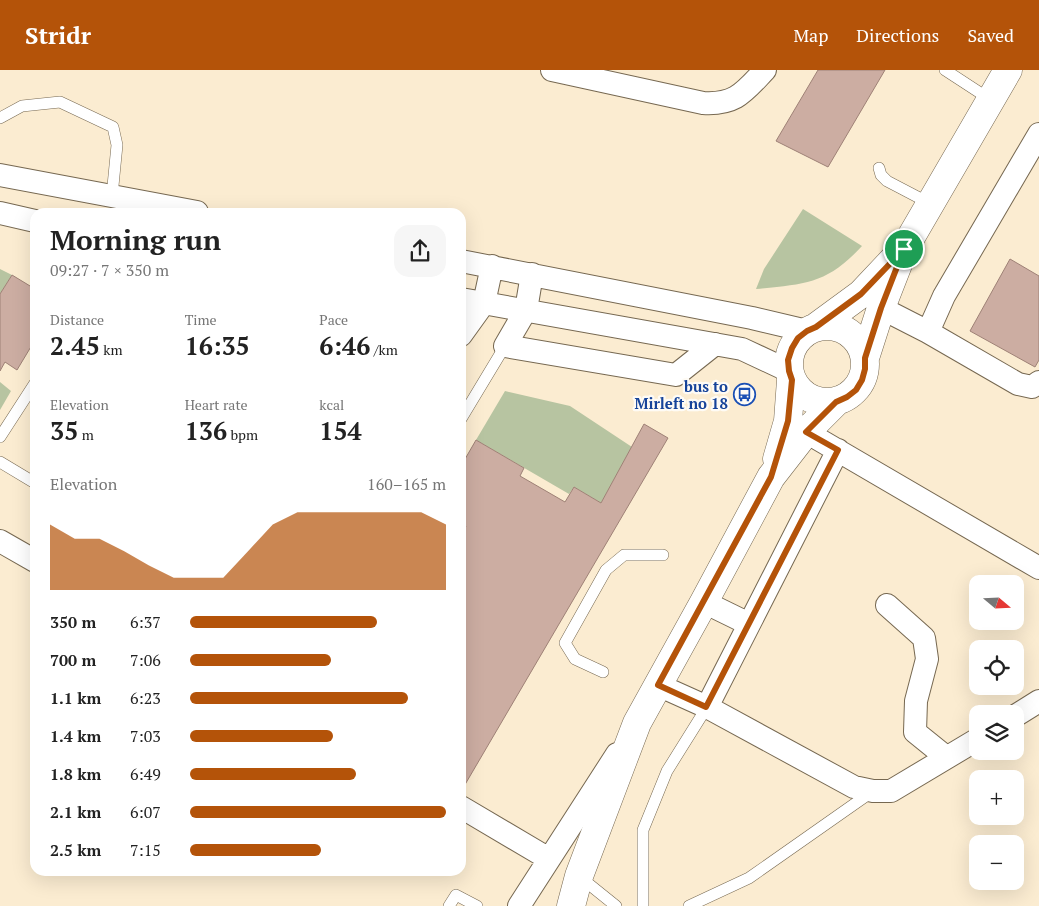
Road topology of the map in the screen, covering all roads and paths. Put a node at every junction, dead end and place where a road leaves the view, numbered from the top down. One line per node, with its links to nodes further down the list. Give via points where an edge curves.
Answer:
1 (552, 70): 2 (street, via 719,104 746,90)
2 (765, 70)
3 (945, 70): 5 (lane)
4 (1008, 70): 5 (main road)
5 (991, 100): 11 (main road)
6 (0, 118): 10 (lane, via 22,106 60,102 112,127 117,145)
7 (1039, 134): 25 (street, via 944,296)
8 (879, 168): 11 (lane, via 887,181)
9 (0, 175): 10 (street)
10 (110, 204): 12 (street)
11 (931, 204): 15 (main road)
12 (154, 208)
13 (0, 214): 14 (street)
14 (30, 219)
15 (904, 249): 21 (main road); 24 (main road, via 861,294)
16 (466, 262): 17 (street)
17 (492, 266): 18 (street); 20 (street)
18 (532, 274): 22 (street); 24 (street)
19 (466, 300): 20 (street)
20 (484, 303): 22 (street); 23 (street)
21 (881, 308): 25 (street); 28 (main road)
22 (526, 310): 26 (street); 27 (street)
23 (466, 329)
24 (812, 329): 28 (main road, via 841,328 860,345); 29 (main road, via 798,338 792,348 788,360)
25 (928, 332): 30 (street, via 1018,384)
26 (715, 344): 27 (street, via 676,374); 29 (street, via 742,349)
27 (505, 346): 33 (lane)
28 (865, 358): 32 (main road, via 862,380 856,390)
29 (790, 376): 32 (main road, via 805,396 820,402); 38 (main road, via 788,421)
30 (1037, 386)
31 (30, 391): 35 (lane)
32 (836, 402): 34 (main road)
33 (466, 411)
34 (806, 432): 36 (street); 38 (main road)
35 (0, 437)
36 (838, 450): 43 (street); 46 (street)
37 (0, 462): 39 (lane)
38 (771, 477): 44 (main road)
39 (30, 480)
40 (0, 541): 42 (street)
41 (663, 556): 47 (lane, via 624,555 606,570 565,643 575,659)
42 (30, 558)
43 (1039, 568)
44 (704, 602): 46 (street); 48 (main road)
45 (887, 605): 54 (street, via 924,638 927,659 916,701 915,732)
46 (749, 624): 50 (street)
47 (603, 672)
48 (658, 685): 50 (street); 52 (main road)
49 (1039, 701): 51 (street)
50 (706, 707): 55 (street, via 854,787); 65 (lane, via 667,771 643,830)
51 (1024, 710)
52 (637, 723): 57 (street); 58 (main road)
53 (969, 744): 54 (street)
54 (946, 758): 55 (street, via 891,791)
55 (873, 791): 59 (lane)
56 (466, 810): 57 (street)
57 (549, 859): 62 (street)
58 (579, 876): 63 (main road); 64 (lane)
59 (710, 902): 66 (lane)
60 (449, 906): 61 (lane, via 456,895)
61 (477, 906)
62 (519, 906)
63 (571, 906)
64 (616, 906)
65 (643, 906)
66 (689, 906)

